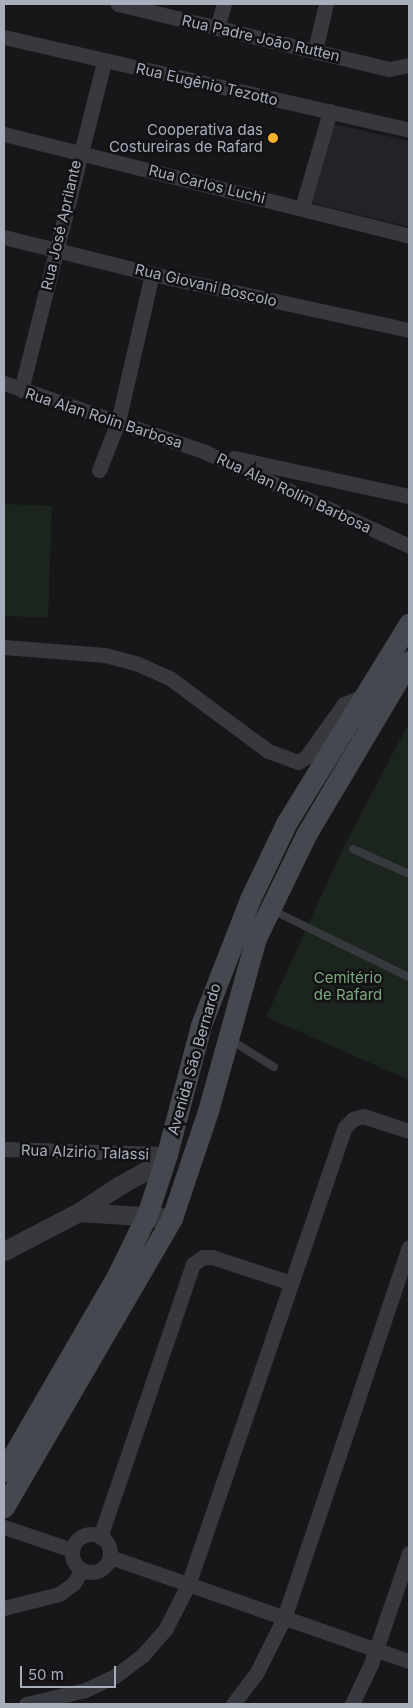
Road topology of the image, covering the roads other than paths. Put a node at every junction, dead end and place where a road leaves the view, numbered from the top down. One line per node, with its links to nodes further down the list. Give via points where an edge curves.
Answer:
1 (124, 4): 4 (street, Rua Padre João Rutten)
2 (224, 4): 4 (street)
3 (326, 4): 6 (street)
4 (217, 28): 6 (street, Rua Padre João Rutten)
5 (4, 37): 7 (street, Rua Eugênio Tezotto)
6 (315, 50): 8 (street, Rua Padre João Rutten, via 389,69)
7 (104, 60): 9 (street, Rua Eugênio Tezotto); 12 (street, Rua José Aprilante)
8 (407, 66)
9 (330, 111): 10 (street, Rua Eugênio Tezotto); 13 (street)
10 (409, 130)
11 (4, 134): 12 (street, Rua Carlos Luchi)
12 (79, 151): 13 (street, Rua Carlos Luchi); 16 (street, Rua José Aprilante)
13 (302, 208): 14 (street, Rua Carlos Luchi)
14 (409, 236)
15 (4, 237): 16 (street, Rua Giovani Boscolo)
16 (56, 250): 17 (street, Rua Giovani Boscolo); 20 (street, Rua José Aprilante)
17 (152, 274): 18 (street, Rua Giovani Boscolo); 21 (street)
18 (409, 330)
19 (4, 382): 20 (street, Rua Alan Rolin Barbosa)
20 (21, 390): 21 (street, Rua Alan Rolin Barbosa)
21 (118, 422): 22 (street, Rua Alan Rolin Barbosa); 23 (street)
22 (205, 452): 24 (street, Rua Alan Rolim Barbosa); 25 (street, Rua Alan Rolim Barbosa)
23 (99, 470)
24 (409, 496)
25 (409, 546)
26 (408, 631): 29 (main road, Avenida São Bernardo)
27 (4, 646): 29 (street, via 105,655 138,664 171,679 268,751 298,762 306,758 344,704)
28 (409, 661): 31 (main road, Avenida São Bernardo)
29 (366, 695): 30 (main road, Avenida São Bernardo)
30 (287, 822): 31 (main road); 36 (main road, Avenida São Bernardo, via 251,897)
31 (307, 832): 34 (main road, Avenida São Bernardo)
32 (353, 849): 33 (lane)
33 (409, 874)
34 (270, 909): 35 (lane); 37 (main road, Avenida São Bernardo, via 256,938)
35 (409, 977)
36 (201, 1025): 37 (main road); 41 (main road, Avenida São Bernardo)
37 (229, 1038): 38 (lane); 44 (main road, Avenida São Bernardo)
38 (274, 1067)
39 (409, 1131): 47 (street, via 363,1116 348,1122)
40 (4, 1150): 41 (street, Rua Alzirio Talassi)
41 (166, 1157): 42 (street); 43 (main road, Avenida São Bernardo)
42 (79, 1212): 43 (street); 46 (street)
43 (147, 1215): 44 (street); 48 (main road, Avenida São Bernardo, via 117,1276)
44 (172, 1218): 49 (main road, Avenida São Bernardo)
45 (409, 1247): 58 (street)
46 (4, 1251)
47 (291, 1283): 51 (street, via 212,1257 203,1257 193,1264); 56 (street)
48 (4, 1471)
49 (4, 1507)
50 (4, 1527): 52 (street)
51 (100, 1536): 52 (street, via 82,1536); 54 (street, via 108,1545)
52 (72, 1550): 55 (street, via 74,1562)
53 (409, 1553): 59 (street)
54 (110, 1556): 55 (street, via 99,1570); 56 (street)
55 (82, 1570): 57 (street, via 73,1584 60,1594)
56 (188, 1585): 58 (street); 61 (street, via 165,1630 129,1667 84,1690)
57 (4, 1608)
58 (284, 1618): 59 (street); 62 (street, via 268,1654)
59 (376, 1649): 60 (street); 63 (street)
60 (409, 1660)
61 (26, 1704)
62 (233, 1704)
63 (352, 1704)

